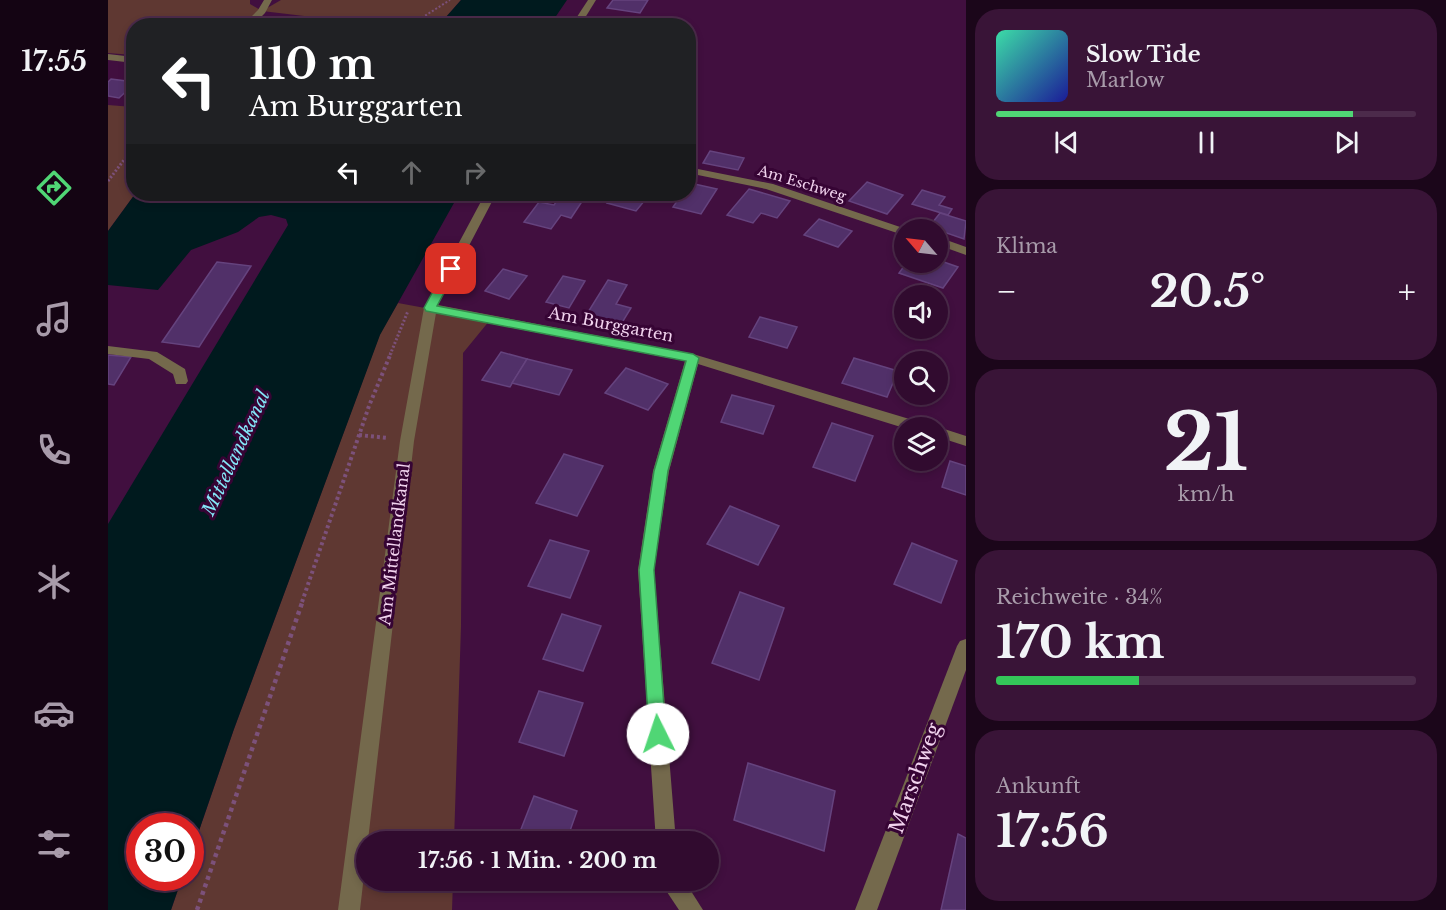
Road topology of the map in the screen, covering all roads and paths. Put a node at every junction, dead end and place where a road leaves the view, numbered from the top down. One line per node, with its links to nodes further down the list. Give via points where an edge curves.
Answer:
1 (268, 0): 4 (street)
2 (450, 0): 5 (path)
3 (592, 0): 6 (street)
4 (255, 18)
5 (421, 18)
6 (580, 18)
7 (108, 57): 8 (street)
8 (126, 59)
9 (126, 158): 11 (path)
10 (696, 172): 13 (street, Am Eschweg, via 769,186)
11 (108, 182)
12 (486, 201): 17 (street, Am Mittellandkanal)
13 (894, 228)
14 (948, 245): 15 (street)
15 (966, 251)
16 (411, 304): 22 (path)
17 (430, 308): 19 (street, Am Burggarten); 24 (street, Am Mittellandkanal)
18 (108, 350): 20 (street, via 152,355 180,372)
19 (693, 358): 21 (street, Am Burggarten); 27 (street, via 661,471 646,570)
20 (181, 381)
21 (894, 420)
22 (359, 435): 24 (path); 29 (path)
23 (948, 435): 25 (street)
24 (407, 441): 30 (street, Am Mittellandkanal)
25 (966, 441)
26 (966, 646): 32 (street, Marschweg)
27 (665, 831)
28 (680, 891): 31 (street)
29 (197, 910)
30 (349, 910)
31 (692, 910)
32 (866, 910)

